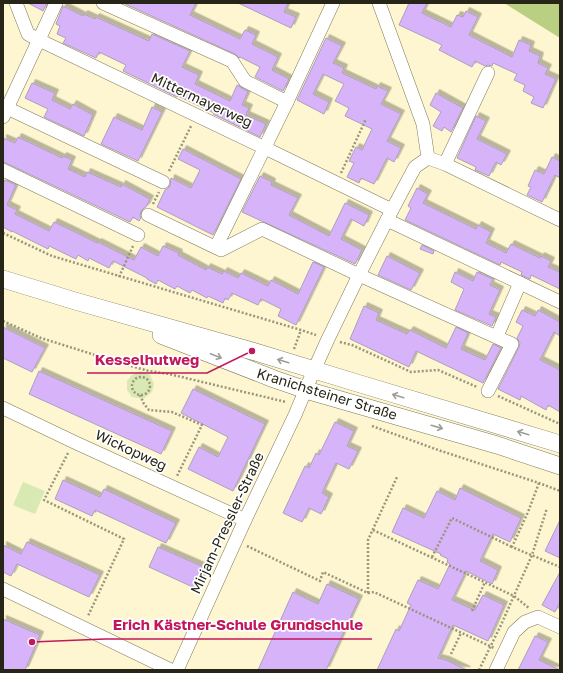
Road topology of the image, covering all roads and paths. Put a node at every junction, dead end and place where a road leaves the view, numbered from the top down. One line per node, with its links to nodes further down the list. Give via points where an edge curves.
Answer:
1 (16, 3): 6 (street, Mittermayerweg, via 28,34)
2 (56, 3): 6 (street)
3 (103, 3): 8 (street, via 232,61 245,81)
4 (379, 3): 13 (street, via 423,124)
5 (330, 4): 8 (street)
6 (39, 40): 9 (street); 10 (street, Mittermayerweg)
7 (488, 73): 14 (street)
8 (287, 102): 12 (street)
9 (5, 112): 16 (street)
10 (196, 115): 12 (street, Mittermayerweg); 16 (path)
11 (366, 119): 17 (path)
12 (265, 148): 17 (street, Mittermayerweg); 23 (street)
13 (428, 158): 14 (street); 19 (street, Mirjam-Pressler-Straße, via 415,166)
14 (445, 164): 20 (street)
15 (3, 170): 22 (street)
16 (163, 182): 18 (path)
17 (336, 182): 19 (street, Mittermayerweg)
18 (148, 215): 23 (street)
19 (389, 215): 24 (street, Mirjam-Pressler-Straße); 27 (street, Mittermayerweg)
20 (560, 220)
21 (3, 233): 25 (path, via 52,256)
22 (138, 235): 25 (path)
23 (216, 247): 24 (street, via 221,250 262,230)
24 (359, 275): 32 (street); 33 (street, Mirjam-Pressler-Straße)
25 (119, 277): 31 (path)
26 (3, 279): 28 (main road, Kranichsteiner Straße)
27 (520, 283): 29 (street, Mittermayerweg); 32 (street)
28 (75, 300): 35 (main road, Kranichsteiner Straße, one-way to 28); 40 (main road, Kranichsteiner Straße, one-way to 40, via 260,374)
29 (560, 302)
30 (3, 321): 36 (path, via 41,338)
31 (301, 330): 33 (path); 34 (path)
32 (496, 336): 38 (street, via 512,344)
33 (328, 339): 35 (street, Mirjam-Pressler-Straße); 38 (path, via 352,345 411,372 438,370)
34 (292, 354)
35 (314, 370): 40 (street, Mirjam-Pressler-Straße); 45 (main road, Kranichsteiner Straße, one-way to 35)
36 (148, 371): 37 (path); 40 (path)
37 (146, 377): 39 (path, via 150,382 150,388); 39 (path, via 139,376 133,380 131,386 134,392)
38 (488, 391): 42 (path)
39 (140, 395): 49 (path, via 149,410 172,412 202,425)
40 (303, 398): 46 (main road, Kranichsteiner Straße, one-way to 46, via 497,445); 52 (street, Mirjam-Pressler-Straße)
41 (3, 408): 44 (street, Wickopweg)
42 (560, 424)
43 (369, 425): 48 (path)
44 (74, 442): 49 (street, Wickopweg); 65 (path, via 44,500 124,539)
45 (560, 444)
46 (560, 466)
47 (397, 477): 53 (path)
48 (539, 483): 50 (path); 55 (path)
49 (172, 487): 52 (street, Wickopweg)
50 (560, 491)
51 (547, 508): 56 (path)
52 (245, 520): 54 (street, Mirjam-Pressler-Straße)
53 (373, 530): 57 (path); 61 (path, via 368,540)
54 (236, 541): 61 (path, via 320,580 323,572); 72 (street, Mirjam-Pressler-Straße)
55 (512, 547): 56 (path); 57 (path, via 452,518)
56 (532, 555): 58 (path); 62 (path)
57 (432, 557): 59 (path)
58 (560, 567)
59 (485, 582): 62 (path); 63 (path)
60 (3, 589): 65 (street)
61 (368, 593): 67 (path, via 374,592)
62 (514, 596): 64 (path); 68 (path)
63 (472, 611)
64 (538, 617): 66 (street); 69 (street, via 525,622 514,632)
65 (83, 627): 71 (street)
66 (560, 627)
67 (461, 633): 68 (path); 70 (path)
68 (490, 646): 69 (path); 73 (path)
69 (504, 653): 74 (street)
70 (451, 654)
71 (172, 670)
72 (177, 670)
73 (479, 670)
74 (496, 670)

